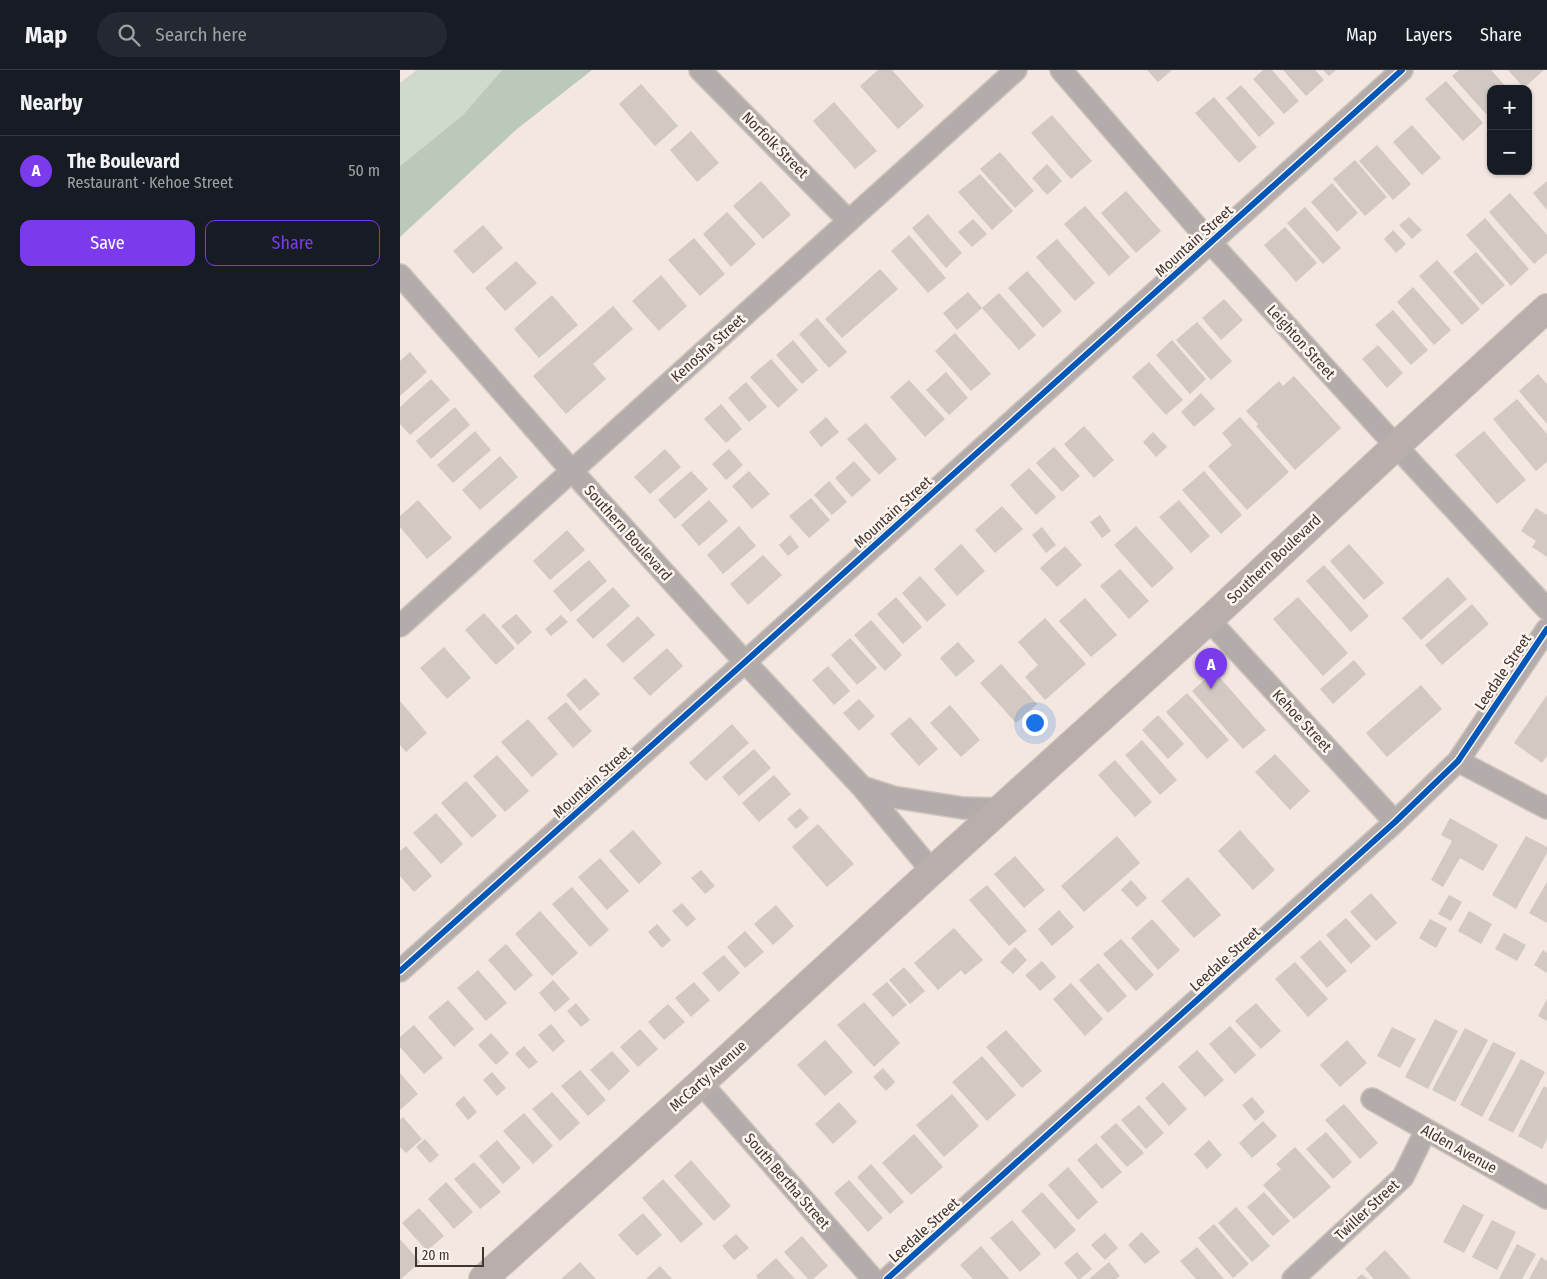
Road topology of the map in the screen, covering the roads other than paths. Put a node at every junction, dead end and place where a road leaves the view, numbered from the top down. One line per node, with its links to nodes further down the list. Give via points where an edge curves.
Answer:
1 (700, 70): 5 (street, Norfolk Street)
2 (1016, 70): 5 (street, Kenosha Street)
3 (1060, 70): 6 (street, Leighton Street)
4 (1402, 70): 6 (street, Mountain Street)
5 (849, 221): 10 (street, Kenosha Street)
6 (1211, 243): 9 (street, Leighton Street); 15 (street, Mountain Street)
7 (400, 275): 10 (street, Southern Boulevard)
8 (1547, 308): 9 (main road, Southern Boulevard)
9 (1396, 446): 11 (street, Leighton Street); 12 (main road, Southern Boulevard)
10 (572, 471): 13 (street, Kenosha Street); 15 (street, Southern Boulevard)
11 (1547, 609)
12 (1209, 620): 19 (main road, Southern Boulevard); 20 (street, Kehoe Street)
13 (400, 626)
14 (1547, 629): 16 (street, Leedale Street)
15 (746, 662): 17 (street, Southern Boulevard); 22 (street, Mountain Street)
16 (1458, 761): 18 (street); 20 (street, Leedale Street)
17 (862, 787): 19 (street, Southern Boulevard, via 893,797 963,808); 21 (street, Southern Boulevard)
18 (1547, 808)
19 (1001, 809): 21 (main road, Southern Boulevard)
20 (1396, 822): 29 (street, Leedale Street)
21 (932, 871): 23 (main road, McCarty Avenue)
22 (400, 971)
23 (701, 1082): 27 (main road, McCarty Avenue); 28 (street, South Bertha Street)
24 (1372, 1099): 25 (street, Alden Avenue)
25 (1426, 1130): 26 (street, Alden Avenue); 30 (street, Twiller Street, via 1403,1177)
26 (1547, 1198)
27 (483, 1279)
28 (873, 1279)
29 (887, 1279)
30 (1293, 1279)

